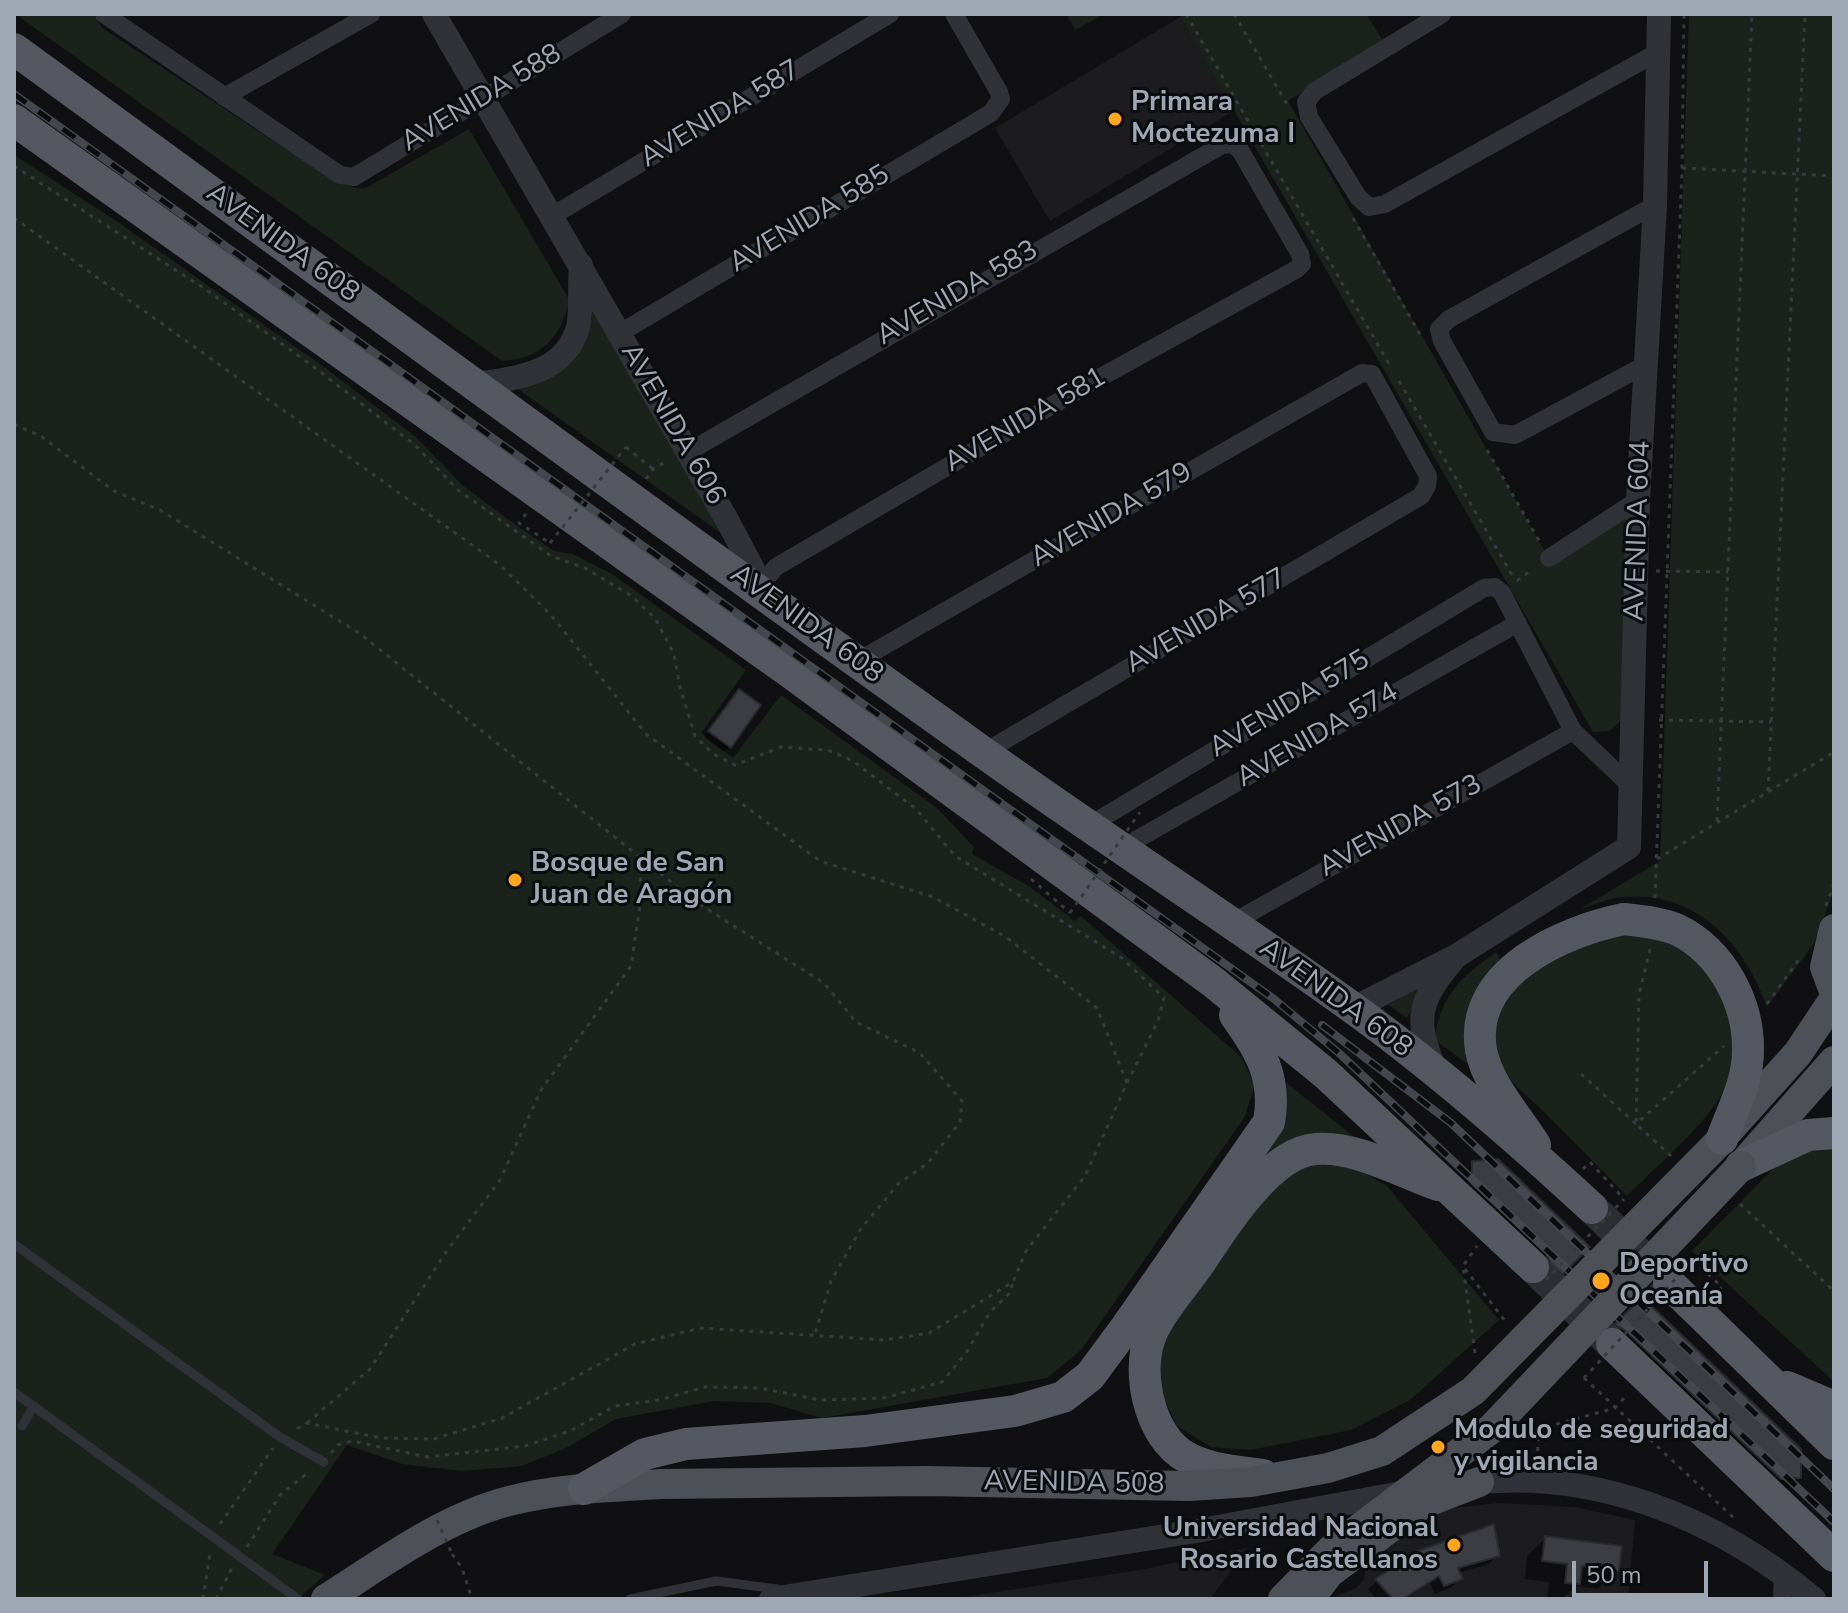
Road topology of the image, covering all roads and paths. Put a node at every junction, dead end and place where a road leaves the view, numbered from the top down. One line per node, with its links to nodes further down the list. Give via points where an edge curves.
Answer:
1 (104, 14): 16 (street)
2 (371, 14): 16 (street)
3 (434, 14): 17 (street, AVENIDA 606)
4 (622, 14): 17 (street, AVENIDA 588)
5 (890, 14): 26 (street, AVENIDA 587)
6 (954, 14): 31 (street, AVENIDA 585, via 999,92 999,105 991,113)
7 (1186, 14): 47 (path)
8 (1234, 14): 18 (path)
9 (1442, 14): 18 (street, via 1315,91)
10 (1659, 14): 15 (street, AVENIDA 604)
11 (1684, 14): 21 (path)
12 (1752, 14): 22 (path)
13 (1805, 14): 23 (path)
14 (14, 49): 34 (highway, AVENIDA 608)
15 (1658, 52): 18 (street, via 1385,204 1369,207); 25 (street, AVENIDA 604)
16 (224, 97): 17 (street, AVENIDA 588, via 340,175 354,177)
17 (482, 97): 26 (street, AVENIDA 606)
18 (1300, 109)
19 (14, 120): 71 (highway, AVENIDA 608, via 791,673)
20 (14, 166): 78 (path, via 310,364 415,445 458,490 551,556 630,595 655,618 674,654 695,736 713,754 735,765 781,747 828,750 853,761 916,809 955,856 1122,958 1164,998)
21 (1682, 168): 22 (path); 45 (path)
22 (1745, 171): 23 (path); 46 (path)
23 (1798, 174): 24 (path); 53 (path)
24 (1834, 176)
25 (1655, 205): 33 (street, AVENIDA 604); 33 (street, via 1439,329 1493,432 1504,436 1515,435)
26 (552, 216): 30 (street, AVENIDA 606)
27 (1352, 217): 32 (path)
28 (14, 218): 78 (path, via 500,565 551,615 646,734 820,861 933,897 1006,937 1097,1008)
29 (1302, 264): 37 (street, AVENIDA 583, via 1240,150 1222,145); 48 (street, AVENIDA 581, via 776,567)
30 (581, 265): 31 (street, AVENIDA 606); 34 (street, via 578,325 569,348 534,373)
31 (620, 333): 37 (street, AVENIDA 606)
32 (1423, 339)
33 (1647, 364): 40 (street, AVENIDA 604)
34 (471, 385): 41 (highway, AVENIDA 608)
35 (14, 424): 63 (path, via 42,437 114,491 160,510 359,633)
36 (1486, 448): 43 (path)
37 (689, 454): 38 (path); 48 (street, AVENIDA 606, via 753,569)
38 (653, 469): 41 (path); 42 (path, bridge, via 626,447 550,543)
39 (1427, 486): 50 (street, AVENIDA 579, via 1428,476 1367,371); 56 (street, AVENIDA 577, via 1421,496)
40 (1638, 500): 43 (street); 44 (street, AVENIDA 604)
41 (635, 504): 48 (highway, AVENIDA 608)
42 (519, 523)
43 (1549, 558): 47 (path)
44 (1637, 570): 45 (path); 57 (street, AVENIDA 604)
45 (1668, 571): 46 (path); 51 (path)
46 (1728, 572): 52 (path)
47 (1504, 587): 49 (street); 61 (street, AVENIDA 575, via 1484,588)
48 (758, 588): 50 (highway, AVENIDA 608)
49 (1518, 623): 54 (street); 62 (street, AVENIDA 574)
50 (856, 662): 56 (highway, AVENIDA 608)
51 (1659, 720): 52 (path); 64 (path)
52 (1722, 720): 53 (path); 60 (path)
53 (1772, 722): 58 (path)
54 (1573, 731): 57 (street); 67 (street, AVENIDA 573)
55 (1834, 752): 58 (path)
56 (983, 753): 61 (highway, AVENIDA 608)
57 (1632, 787): 70 (street, AVENIDA 604, via 1629,847)
58 (1768, 791): 60 (path)
59 (1140, 812): 65 (path, bridge, via 1070,913)
60 (1717, 821): 64 (path)
61 (1087, 827): 62 (highway, AVENIDA 608)
62 (1120, 849): 67 (highway, AVENIDA 608)
63 (637, 853): 97 (path, via 696,902 824,983 856,1022 920,1053 962,1101 960,1122 928,1163 898,1184 860,1230 831,1281); 103 (path, via 641,904 631,966 541,1090 500,1180 370,1369)
64 (1657, 859): 66 (path)
65 (1029, 882)
66 (1655, 899)
67 (1230, 924): 74 (highway, AVENIDA 608)
68 (1834, 929): 72 (main road, via 1825,967)
69 (1652, 939): 79 (path, via 1639,995)
70 (1458, 955): 74 (street, AVENIDA 604); 76 (street, AVENIDA 604, via 1436,980 1422,1009 1424,1043)
71 (1213, 982): 86 (highway, AVENIDA 608, via 1326,1074); 112 (highway, via 1263,1054 1271,1081 1269,1122 1090,1376 1041,1405 1015,1411 865,1431 686,1444 645,1454)
72 (1834, 991)
73 (1834, 999): 81 (main road, AVENIDA 508, via 1798,1053)
74 (1354, 1008): 76 (highway, AVENIDA 608)
75 (1834, 1061): 84 (main road)
76 (1436, 1073): 85 (highway, AVENIDA 608)
77 (1581, 1074): 79 (path)
78 (1127, 1083): 92 (path, via 1085,1176 1026,1251)
79 (1636, 1124): 83 (path)
80 (1834, 1133): 84 (highway, via 1808,1135)
81 (1722, 1139): 85 (highway, bridge, via 1748,1052 1738,994 1700,945 1677,930 1624,919 1560,939 1511,971 1485,1008 1480,1028 1487,1067); 109 (main road, AVENIDA 508, bridge, via 1473,1391 1382,1451)
82 (1590, 1162): 91 (path, bridge, via 1624,1199)
83 (1681, 1163)
84 (1741, 1166): 127 (main road, bridge, via 1491,1429 1331,1550)
85 (1552, 1171): 88 (highway, AVENIDA 608)
86 (1452, 1191): 91 (highway, AVENIDA 608); 109 (highway, via 1355,1155 1314,1149 1286,1162 1260,1181 1150,1338 1145,1390 1158,1430 1184,1456 1217,1469)
87 (1731, 1197): 95 (path)
88 (1592, 1208)
89 (14, 1244): 106 (lane)
90 (1463, 1266): 96 (path)
91 (1535, 1278)
92 (1013, 1282): 97 (path, via 929,1333 884,1340); 108 (path, via 942,1382 884,1398 820,1400 760,1388 705,1387 615,1406 570,1431 525,1446 428,1457 352,1441 338,1445)
93 (1669, 1283): 99 (highway)
94 (1722, 1287): 115 (path, bridge, via 1693,1260 1584,1378 1736,1517)
95 (1834, 1291)
96 (1506, 1322)
97 (815, 1334): 103 (path, via 701,1328 635,1344 502,1418 434,1439 381,1438)
98 (1612, 1344): 116 (highway)
99 (1754, 1365): 102 (highway, via 1793,1390); 107 (highway)
100 (14, 1392): 101 (lane)
101 (34, 1406): 104 (lane); 114 (lane)
102 (1834, 1407)
103 (307, 1423): 106 (path)
104 (22, 1426)
105 (1539, 1429): 111 (path)
106 (280, 1437): 108 (lane); 114 (path)
107 (1834, 1444)
108 (324, 1462): 117 (path, via 280,1495)
109 (1278, 1477): 112 (main road, AVENIDA 508, bridge, via 1189,1486 926,1481)
110 (1479, 1482): 111 (street, AVENIDA 508); 119 (street, AVENIDA 508); 128 (main road, via 1422,1504 1389,1526 1329,1573)
111 (1536, 1483): 115 (street, AVENIDA 508, via 1657,1504)
112 (584, 1489): 123 (main road, AVENIDA 508, via 506,1502 440,1528)
113 (437, 1520): 124 (path, bridge)
114 (212, 1535): 117 (lane); 120 (path)
115 (1728, 1537): 118 (street, AVENIDA 508)
116 (1834, 1556)
117 (241, 1557): 121 (path); 122 (lane)
118 (1783, 1572): 129 (street); 130 (street, AVENIDA 508)
119 (799, 1596): 125 (lane, via 716,1581); 126 (street, AVENIDA 508)
120 (203, 1599)
121 (216, 1599)
122 (298, 1599)
123 (326, 1599)
124 (472, 1599)
125 (630, 1599)
126 (771, 1599)
127 (1283, 1599)
128 (1309, 1599)
129 (1782, 1599)
130 (1814, 1599)

